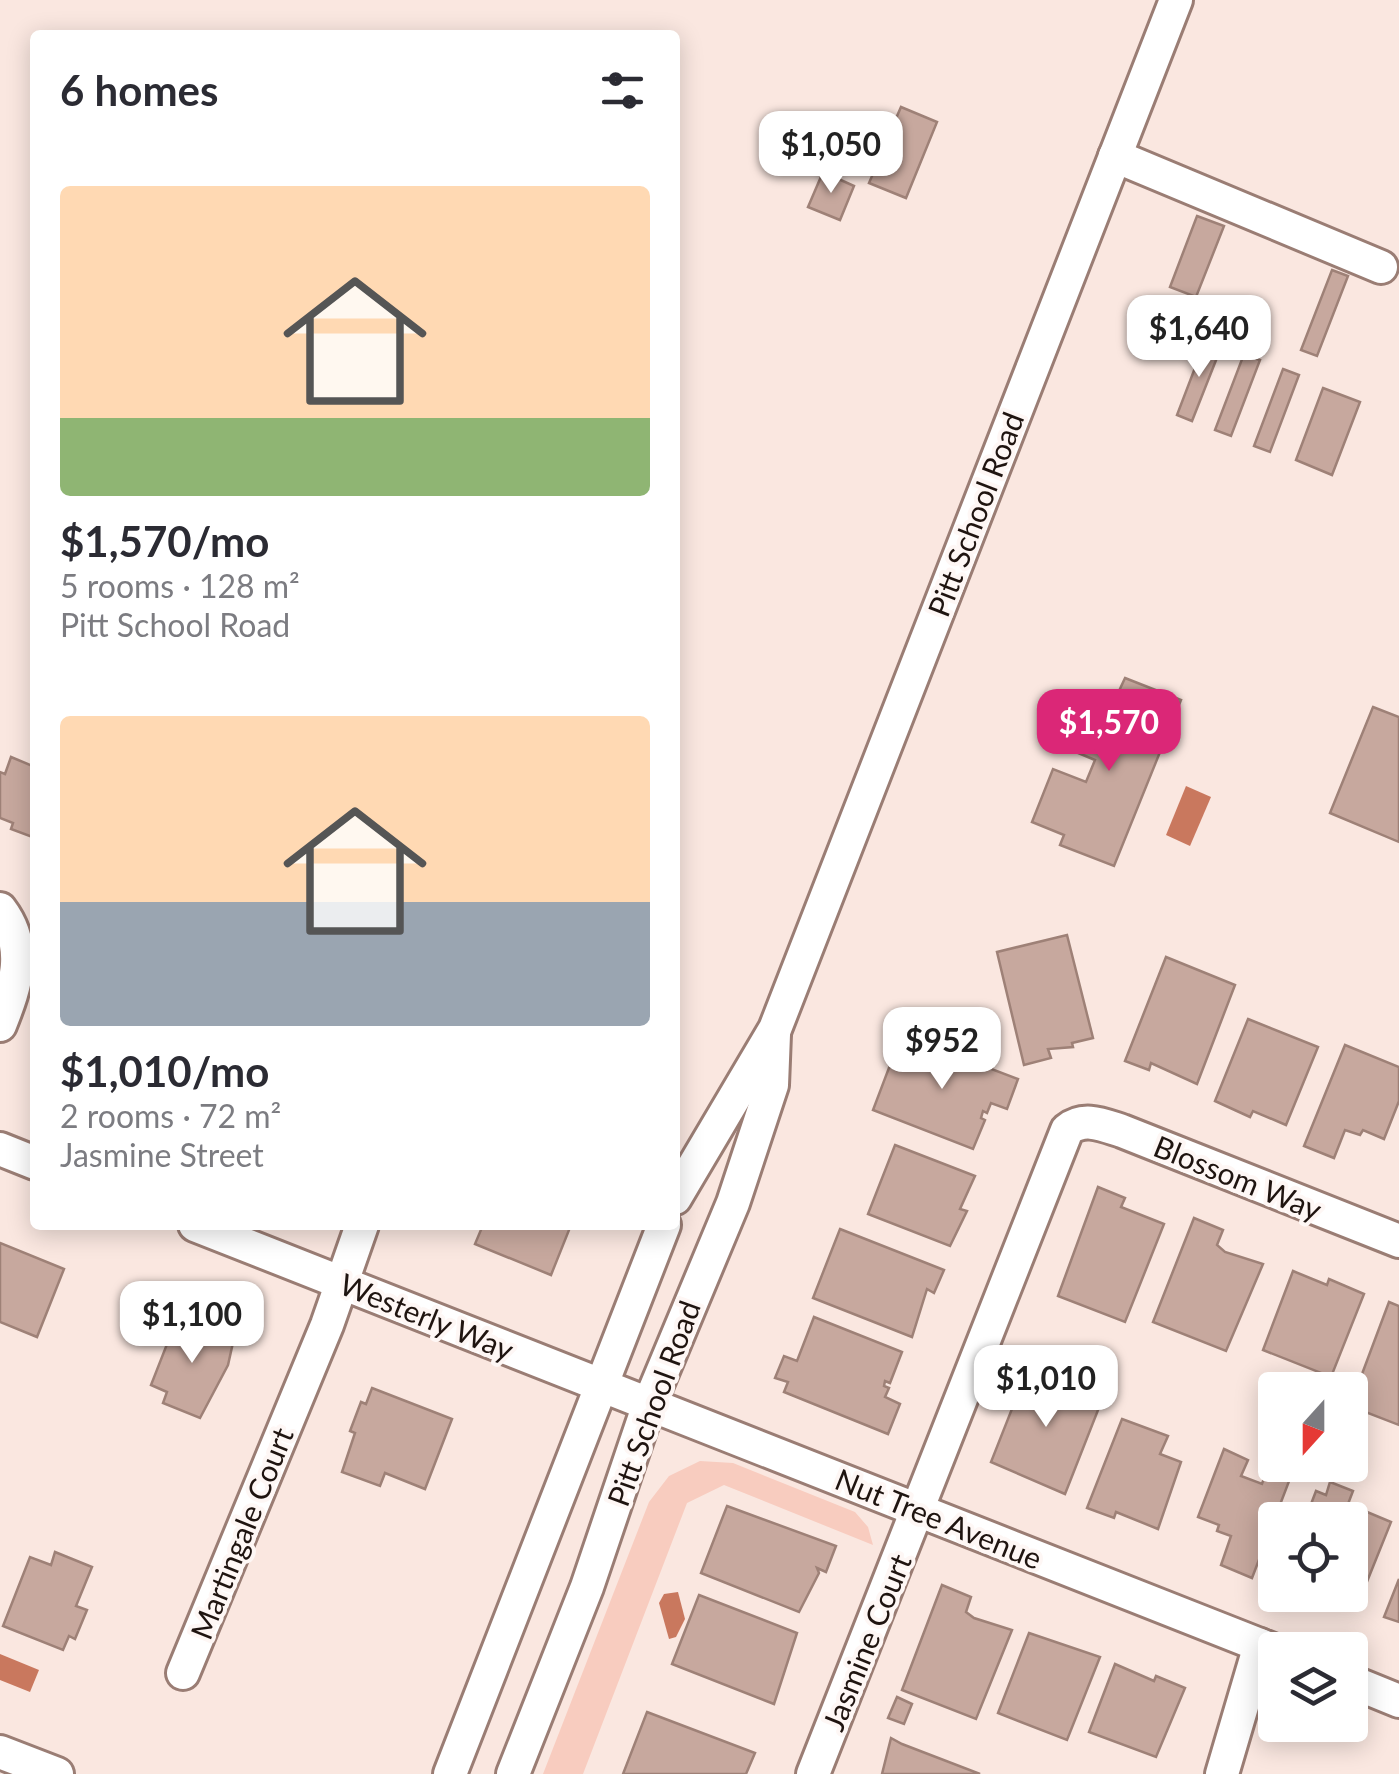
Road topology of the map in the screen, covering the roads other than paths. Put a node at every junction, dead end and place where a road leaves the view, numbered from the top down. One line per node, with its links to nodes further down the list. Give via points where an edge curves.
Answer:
1 (1176, 0): 2 (street, Pitt School Road)
2 (1115, 156): 3 (street); 6 (street, Pitt School Road)
3 (1381, 267)
4 (6, 917): 5 (street, via 18,979)
5 (0, 1025)
6 (774, 1029): 10 (street, Pitt School Road); 17 (street, Pitt School Road, via 772,1085 732,1203)
7 (1076, 1123): 14 (street, Blossom Way, via 1122,1131); 18 (street, Jasmine Court, via 1051,1163)
8 (0, 1150): 9 (street)
9 (30, 1161)
10 (680, 1189)
11 (208, 1230): 15 (street, Westerly Way)
12 (360, 1230): 15 (street, Martingale Court)
13 (662, 1230): 16 (street, Pitt School Road)
14 (1399, 1241)
15 (342, 1282): 16 (street, Westerly Way); 20 (street, Martingale Court)
16 (603, 1386): 17 (street, Nut Tree Avenue); 26 (street, Pitt School Road)
17 (649, 1404): 18 (street, Nut Tree Avenue); 27 (street, Pitt School Road)
18 (917, 1509): 19 (street, Nut Tree Avenue); 28 (street, Jasmine Court)
19 (1258, 1644)
20 (183, 1672)
21 (1258, 1673): 29 (street)
22 (1368, 1688): 23 (street)
23 (1399, 1700)
24 (0, 1752): 25 (street)
25 (57, 1774)
26 (450, 1774)
27 (513, 1774)
28 (813, 1774)
29 (1222, 1774)

